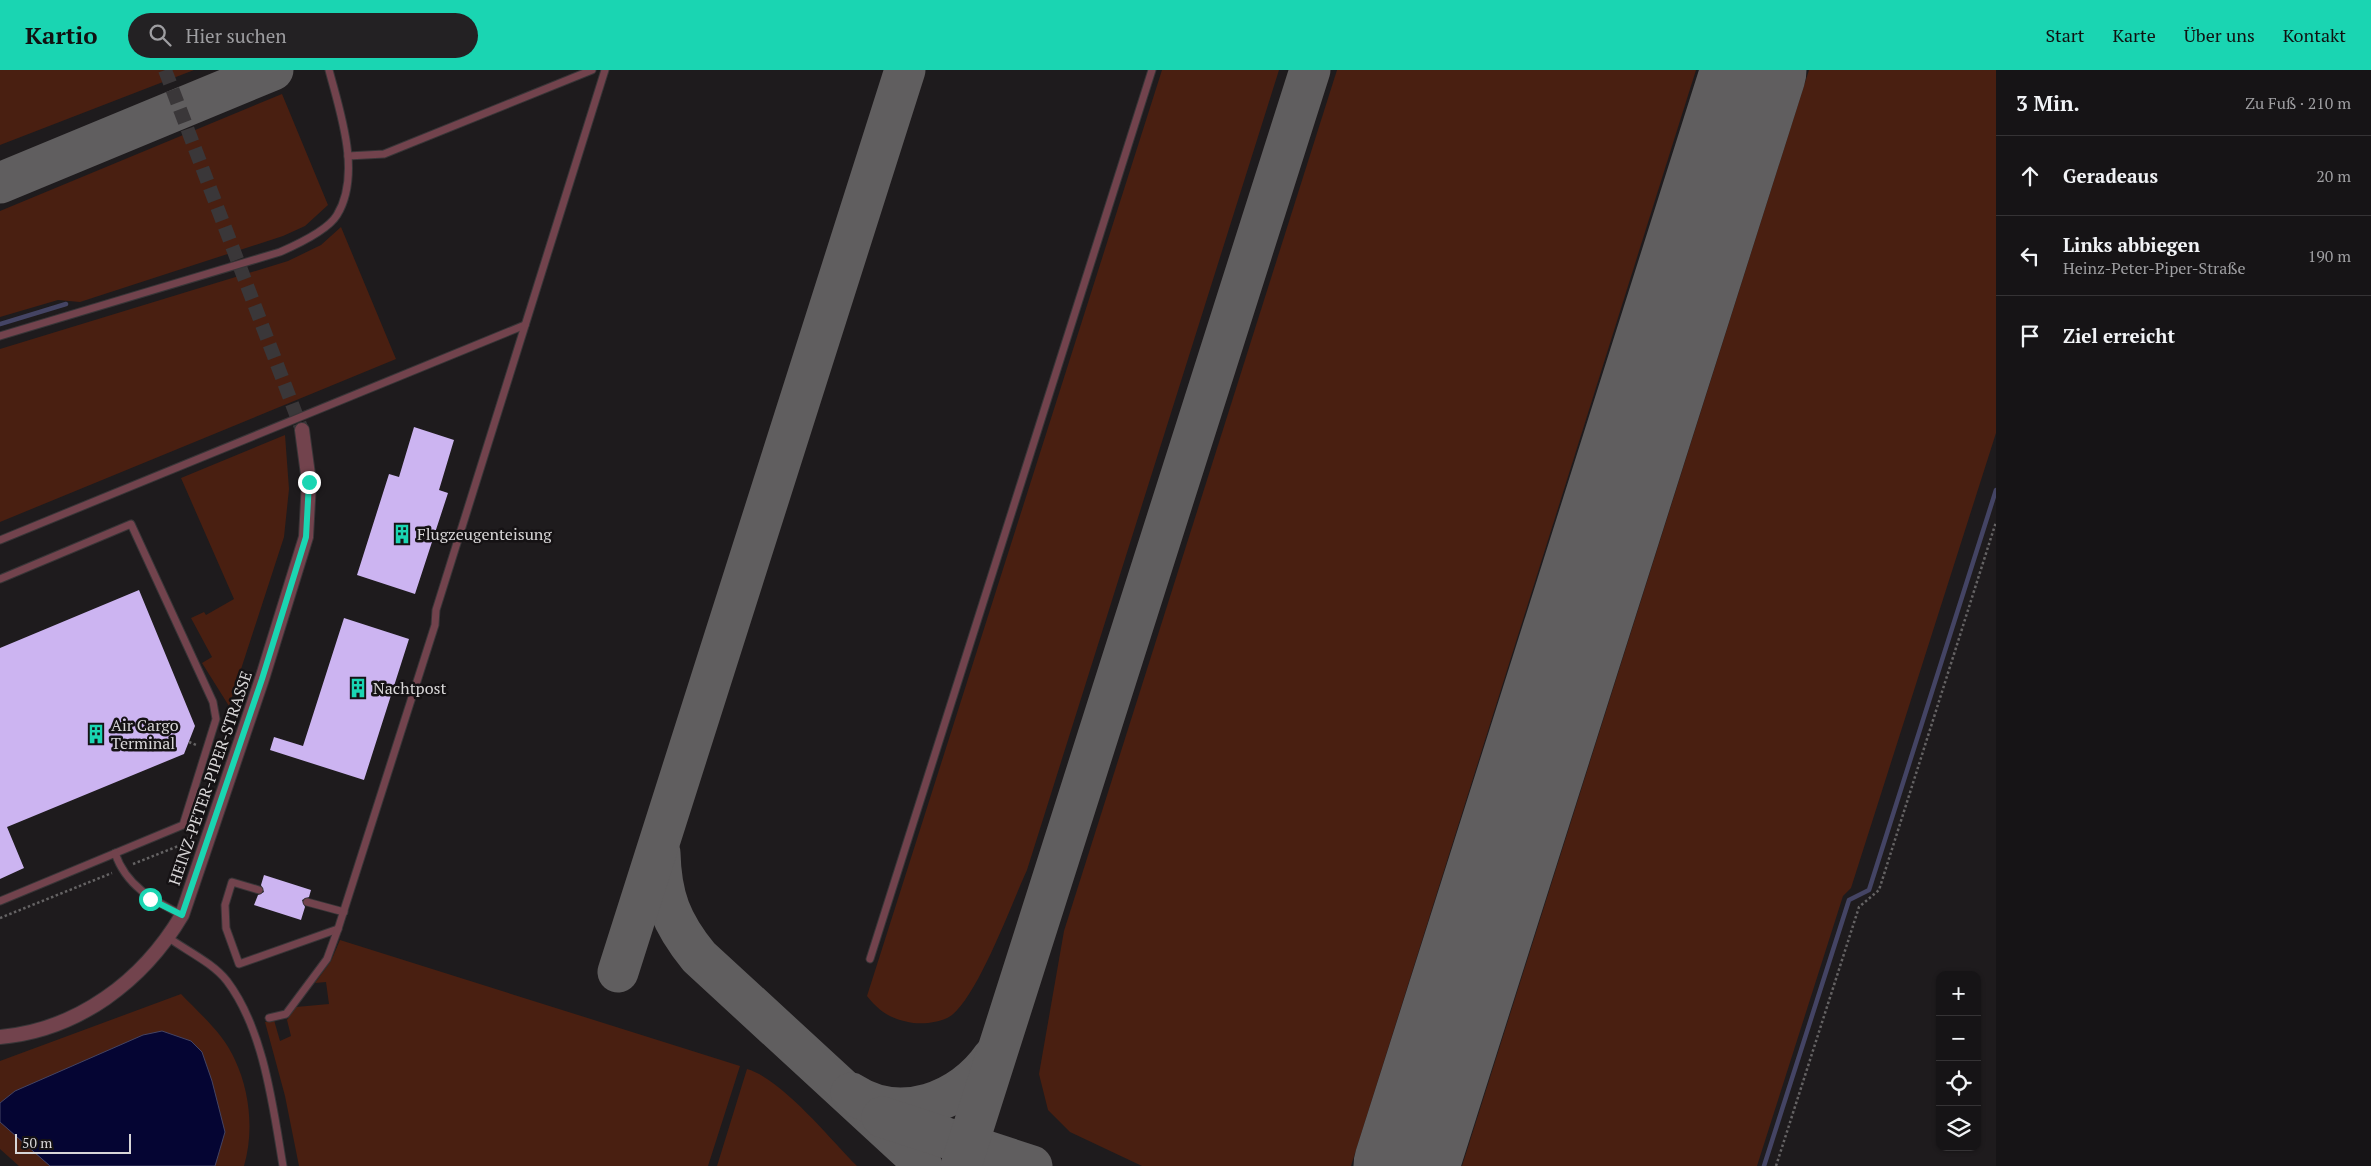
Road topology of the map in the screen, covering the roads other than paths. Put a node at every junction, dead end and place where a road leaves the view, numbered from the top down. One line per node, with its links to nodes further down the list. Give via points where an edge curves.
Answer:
1 (329, 70): 5 (lane)
2 (592, 70): 5 (lane, via 384,154)
3 (605, 70): 6 (lane)
4 (1152, 70): 19 (lane)
5 (348, 156): 7 (lane, via 348,184 337,216 308,240 280,252)
6 (525, 325): 9 (lane); 15 (lane)
7 (0, 336)
8 (302, 430): 16 (street, HEINZ-PETER-PIPER-STRASSE, via 309,482 306,537)
9 (0, 540)
10 (0, 579): 11 (lane, via 131,524 213,702 216,719 183,825)
11 (115, 853): 13 (lane); 16 (lane, via 121,869 150,899)
12 (259, 890): 17 (lane, via 232,882 225,905 226,928 239,964)
13 (0, 901)
14 (307, 902): 15 (lane)
15 (344, 912): 17 (lane)
16 (182, 915): 18 (street, HEINZ-PETER-PIPER-STRASSE)
17 (338, 929): 20 (lane, via 327,959 286,1014)
18 (169, 938): 21 (street, HEINZ-PETER-PIPER-STRASSE, via 130,981 98,1004 58,1025 18,1036); 22 (lane, via 226,980 242,1007 257,1042)
19 (870, 959)
20 (269, 1018)
21 (0, 1037)
22 (283, 1166)

